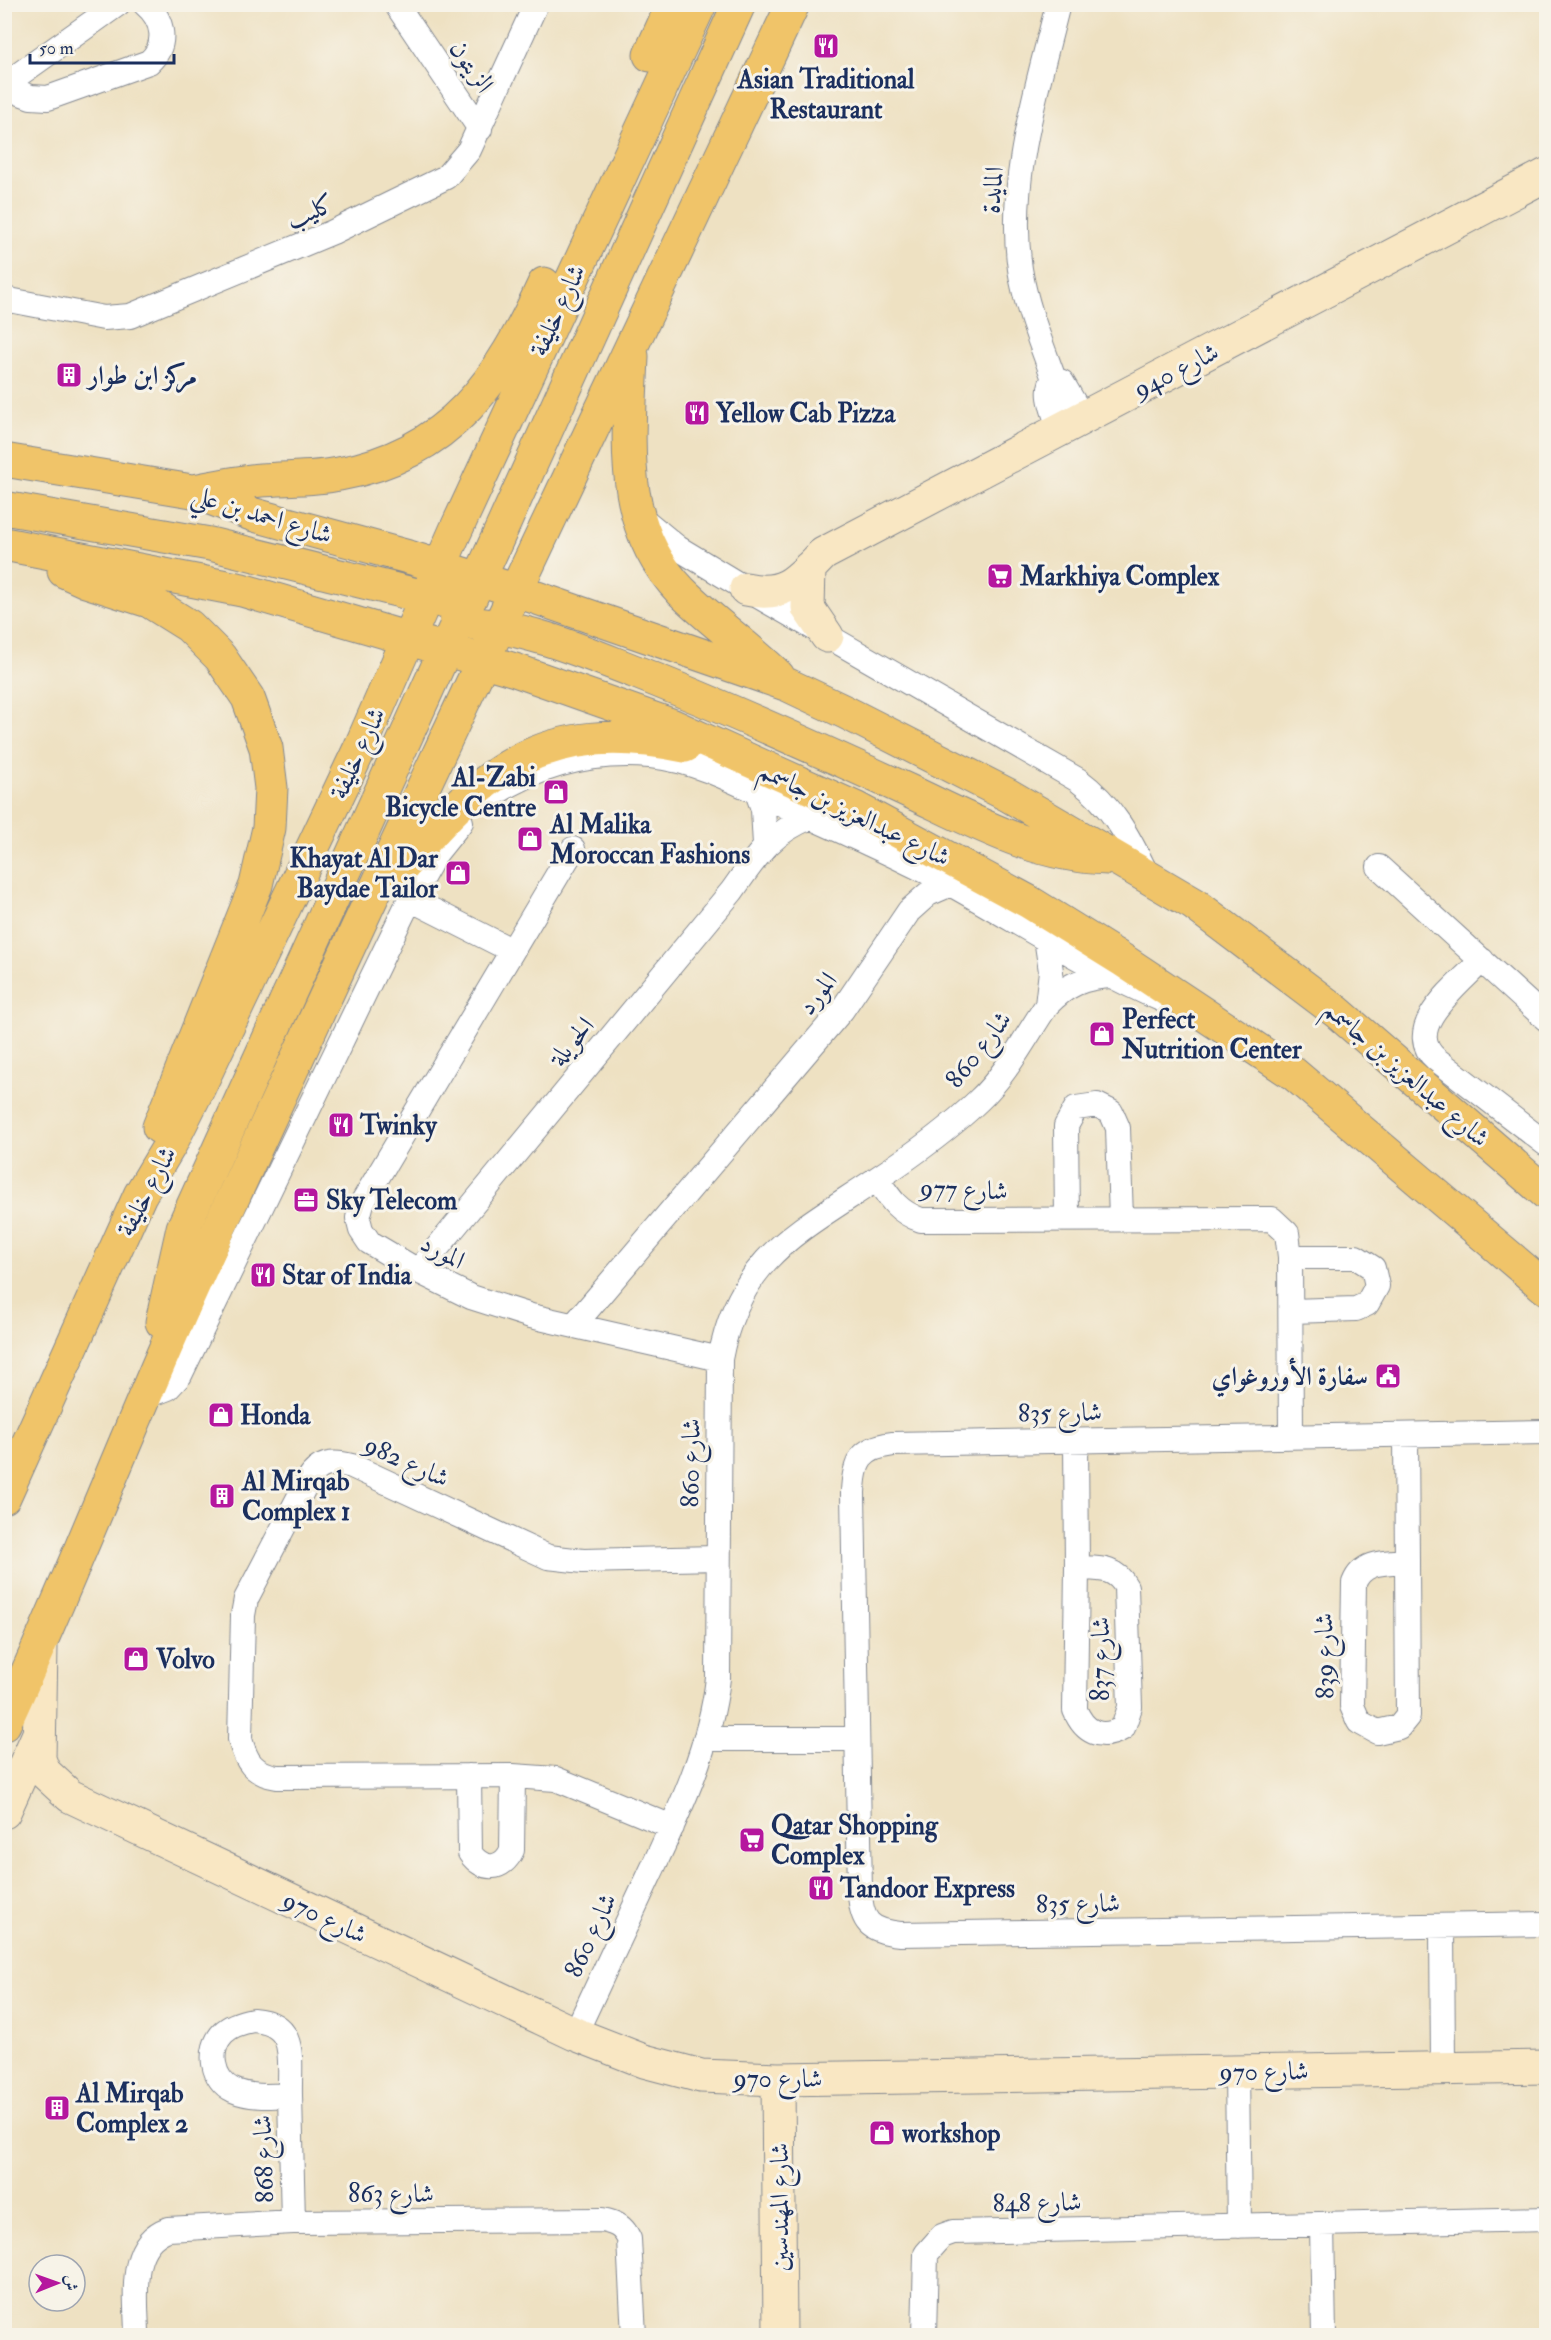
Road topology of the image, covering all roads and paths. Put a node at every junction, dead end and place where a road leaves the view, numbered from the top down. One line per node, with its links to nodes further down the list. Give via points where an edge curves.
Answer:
1 (118, 4): 10 (street)
2 (145, 4): 10 (street, via 156,16 162,39 160,49 148,62 48,98 31,97)
3 (396, 4): 11 (street, الزيتون)
4 (536, 4): 11 (street, كليب)
5 (673, 4): 17 (main road, via 527,321 501,368 470,406 433,436 374,466 336,475 259,480)
6 (700, 4): 22 (main road, شارع خليفة)
7 (739, 4): 26 (main road)
8 (793, 4): 14 (main road, شارع خليفة)
9 (1058, 4): 15 (street, المايدة, via 1026,142 1017,219 1026,297 1054,379 1062,382)
10 (4, 86)
11 (480, 129): 13 (street, كليب, via 458,165 428,188 146,312 104,318)
12 (1546, 175): 15 (street, شارع 940)
13 (4, 299)
14 (632, 345): 19 (main road, via 630,474); 25 (main road, شارع خليفة)
15 (1072, 424): 23 (street, شارع 940, via 823,554)
16 (4, 460): 17 (main road, شارع احمد بن علي)
17 (192, 491): 22 (main road, شارع احمد بن علي, via 251,514)
18 (4, 508): 26 (main road, via 210,544)
19 (635, 513): 24 (street, via 678,548); 30 (main road, via 660,564 681,591)
20 (4, 544): 21 (main road)
21 (39, 550): 28 (main road, via 242,590); 53 (main road, via 74,576 149,601 189,626 220,657 248,698 266,748 271,788 269,828 256,885 165,1109)
22 (441, 568): 26 (main road, شارع خليفة)
23 (809, 568): 24 (street, شارع 940, via 779,590 766,594); 27 (street, via 808,608)
24 (746, 589): 27 (street)
25 (514, 590): 26 (main road, شارع خليفة); 30 (main road, شارع عبدالعزيز بن جاسمم)
26 (462, 614): 28 (main road, شارع خليفة); 28 (main road); 29 (main road, شارع خليفة); 35 (main road, via 577,649 742,714 1015,840 1077,857); 62 (main road, via 183,1228)
27 (827, 636): 38 (street, via 1098,794 1126,832)
28 (410, 638): 53 (main road, شارع خليفة, via 199,1087)
29 (482, 661): 31 (main road, شارع عبدالعزيز بن جاسمم, via 671,725); 41 (main road, شارع خليفة)
30 (788, 685): 35 (main road, شارع عبدالعزيز بن جاسمم, via 1008,795)
31 (761, 780): 32 (street, شارع عبدالعزيز بن جاسمم); 33 (street); 40 (street, شارع عبدالعزيز بن جاسمم, via 652,756 614,755 566,761 495,793 466,817 436,853); 41 (main road, via 707,750 648,739 594,738 531,753 493,776 443,818); 48 (main road, شارع عبدالعزيز بن جاسمم, via 855,808 1029,902)
32 (811, 817): 33 (street, الحويلة); 36 (street, شارع عبدالعزيز بن جاسمم)
33 (765, 845): 57 (street, الحويلة, via 732,891)
34 (573, 849): 44 (street, المورد)
35 (1115, 858): 38 (main road, شارع عبدالعزيز بن جاسمم)
36 (908, 863): 39 (street, شارع عبدالعزيز بن جاسمم); 42 (street, via 912,887)
37 (1379, 867): 45 (street)
38 (1147, 875): 52 (main road, شارع عبدالعزيز بن جاسمم, via 1277,964)
39 (951, 884): 42 (street, المورد, via 928,894); 43 (street, شارع عبدالعزيز بن جاسمم)
40 (410, 899): 44 (street); 62 (street, via 180,1375 168,1388)
41 (366, 909): 62 (main road, شارع خليفة)
42 (909, 910): 60 (street, المورد, via 842,1010)
43 (1046, 938): 46 (street, شارع عبدالعزيز بن جاسمم); 47 (street, شارع 860, via 1051,971)
44 (511, 950): 57 (street, المورد, via 362,1203 358,1218 369,1242)
45 (1482, 960): 49 (street); 50 (street, شارع عبدالعزيز بن جاسمم, via 1428,1019 1423,1042 1426,1051)
46 (1111, 976): 47 (street, شارع 860, via 1075,982); 48 (street, شارع عبدالعزيز بن جاسمم)
47 (1047, 1005): 51 (street, شارع 860, via 980,1099 936,1137)
48 (1204, 1014): 58 (main road, شارع عبدالعزيز بن جاسمم, via 1294,1074)
49 (1546, 1019)
50 (1546, 1144)
51 (877, 1179): 54 (street, شارع 977, via 894,1205 921,1220); 61 (street, شارع 860, via 806,1225 770,1255 749,1280 734,1308)
52 (1539, 1183)
53 (140, 1195): 67 (main road, شارع خليفة)
54 (1067, 1218): 55 (street, شارع 977); 55 (street, via 1066,1126 1076,1108 1097,1105 1111,1112 1118,1128)
55 (1121, 1219): 56 (street, شارع 977, via 1272,1219 1287,1233)
56 (1290, 1257): 59 (street, شارع 977); 59 (street, via 1356,1257 1373,1268 1377,1286 1367,1304 1356,1309)
57 (418, 1271): 60 (street, المورد, via 495,1307)
58 (1546, 1288)
59 (1291, 1311): 64 (street, شارع 977)
60 (574, 1324): 61 (street, المورد)
61 (720, 1359): 68 (street, شارع 860)
62 (145, 1397): 71 (main road, شارع خليفة)
63 (1546, 1432): 65 (street, شارع 835)
64 (1291, 1436): 65 (street, شارع 835); 66 (street, شارع 835)
65 (1406, 1437): 69 (street, شارع 839)
66 (1076, 1441): 70 (street, شارع 837); 75 (street, شارع 835, via 893,1444 876,1446 863,1454 853,1477)
67 (4, 1497)
68 (717, 1558): 74 (street, شارع 860, via 718,1678); 76 (street, شارع 982, via 564,1561 535,1552 352,1466 329,1462 312,1473 246,1599 240,1740 245,1758 262,1774 277,1777)
69 (1407, 1562): 69 (street, شارع 839, via 1367,1566 1354,1583 1352,1706 1359,1722 1377,1732 1400,1727 1408,1716)
70 (1077, 1568): 70 (street, شارع 837, via 1075,1710 1085,1728 1095,1734 1114,1734 1123,1728 1130,1707 1126,1587 1116,1573)
71 (41, 1646): 72 (main road, شارع خليفة); 73 (street, شارع 970)
72 (4, 1724)
73 (38, 1736): 78 (street, شارع 970, via 44,1772); 79 (street)
74 (707, 1739): 75 (street); 80 (street, شارع 860)
75 (856, 1739): 82 (street, شارع 835, via 861,1909 866,1921 885,1933)
76 (469, 1776): 77 (street, شارع 982); 77 (street, via 470,1853 476,1862 487,1866 500,1866 512,1850)
77 (513, 1776): 80 (street, شارع 982, via 556,1779)
78 (70, 1796): 79 (street, شارع 970, via 22,1799); 83 (street, شارع 970)
79 (4, 1814)
80 (672, 1827): 83 (street, شارع 860)
81 (1546, 1924): 82 (street, شارع 835)
82 (1442, 1927): 84 (street)
83 (575, 2034): 87 (street, شارع 970, via 644,2061 701,2076)
84 (1443, 2067): 85 (street, شارع 970); 86 (street, شارع 970)
85 (1546, 2067)
86 (1237, 2071): 87 (street, شارع 970); 92 (street)
87 (778, 2079): 95 (street, شارع المهندسين)
88 (290, 2095): 90 (street, شارع 868)
89 (1546, 2219): 91 (street, شارع 848)
90 (293, 2222): 93 (street, شارع 863, via 179,2227 157,2232 142,2251 138,2266); 94 (street, شارع 863, via 615,2222 624,2228 629,2239)
91 (1322, 2225): 92 (street, شارع 848); 97 (street)
92 (1239, 2226): 96 (street, شارع 848, via 953,2232 942,2236 926,2254)
93 (137, 2336)
94 (634, 2336)
95 (780, 2336)
96 (924, 2336)
97 (1324, 2336)

